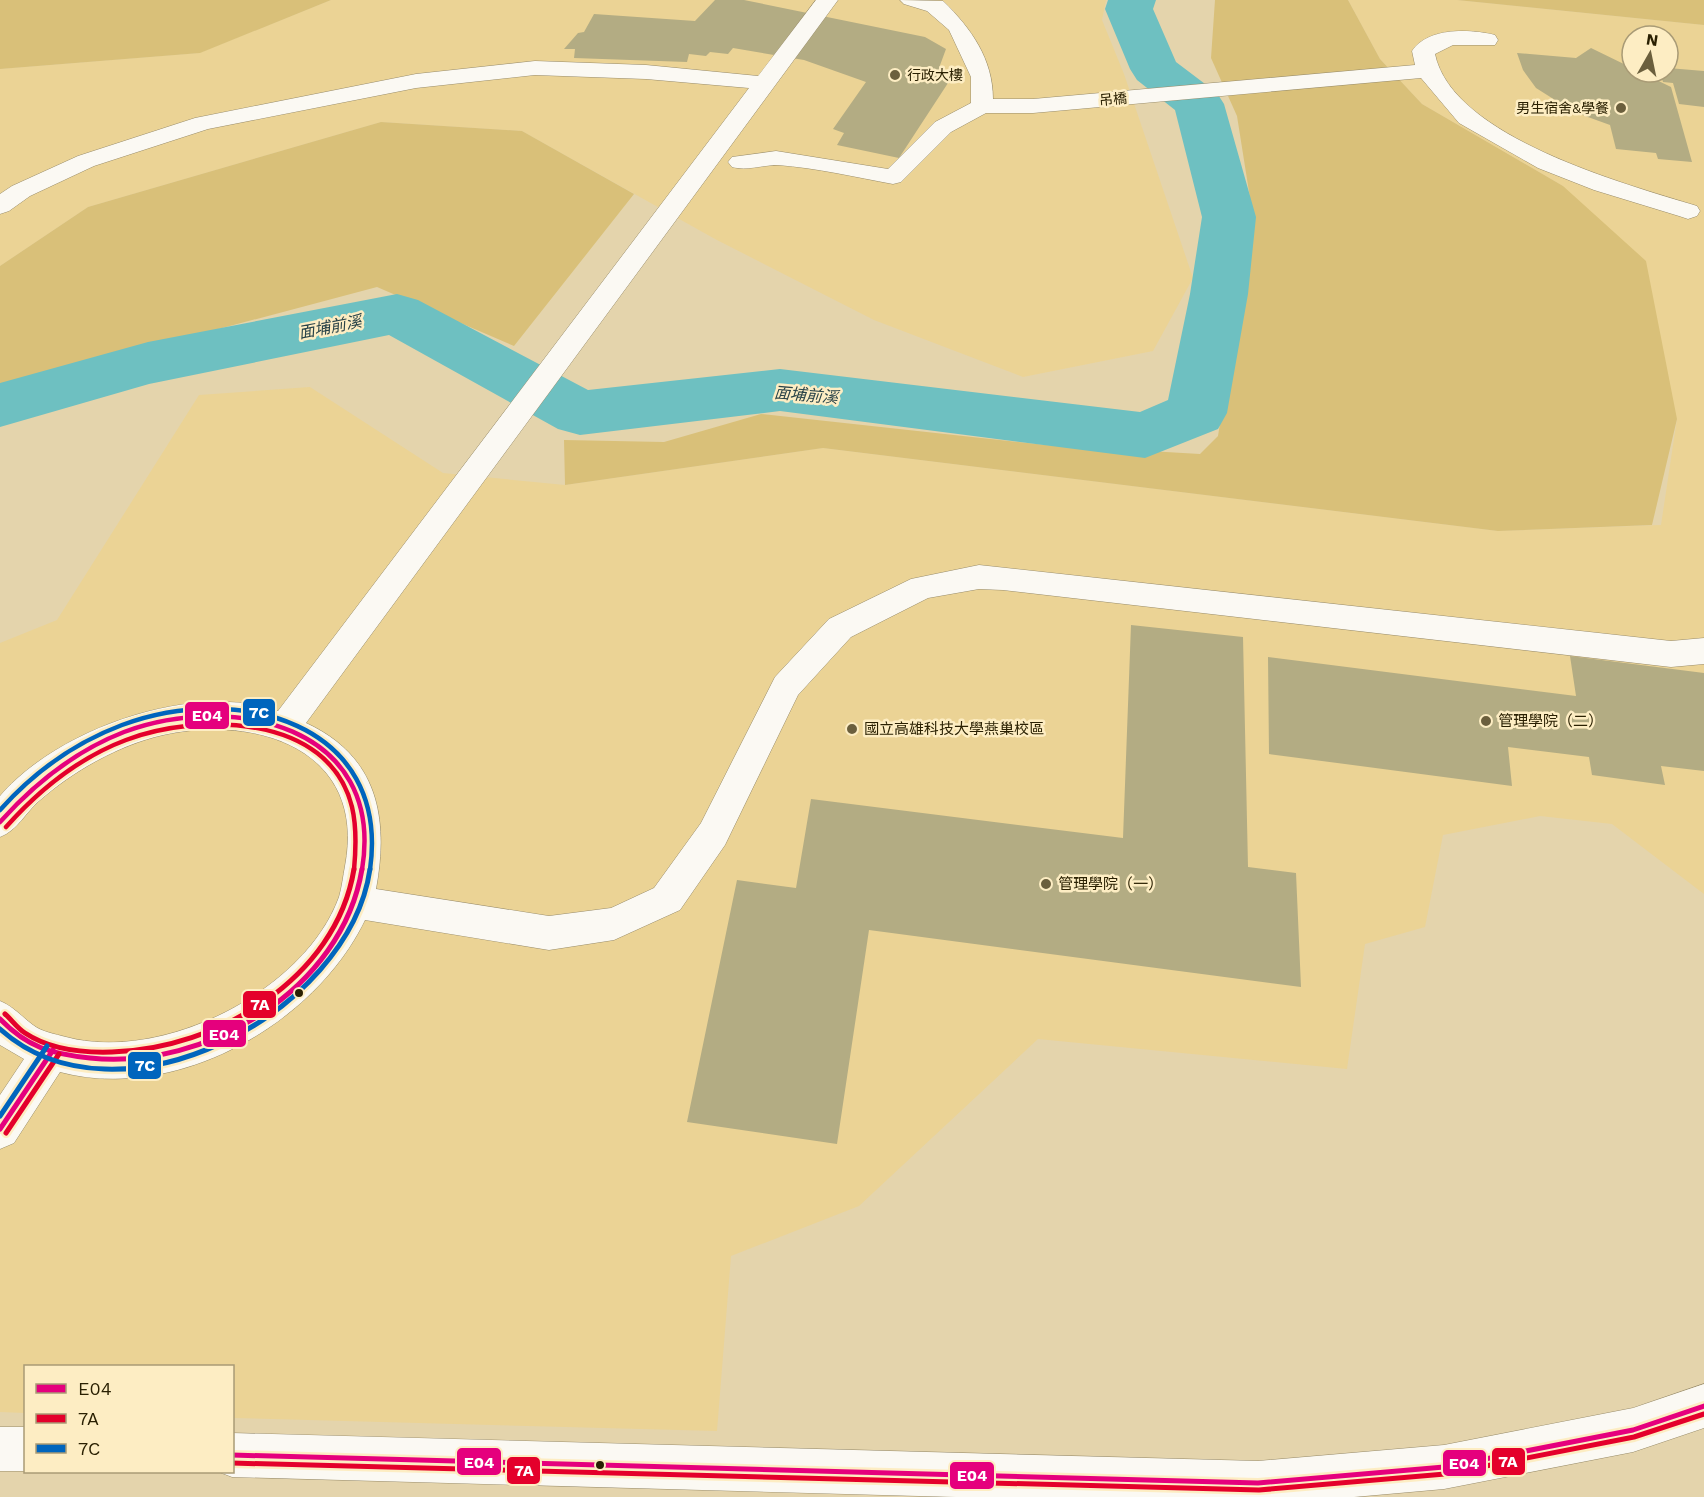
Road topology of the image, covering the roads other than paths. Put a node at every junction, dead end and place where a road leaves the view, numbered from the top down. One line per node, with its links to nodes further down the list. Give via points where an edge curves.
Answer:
1 (827, 0): 5 (street)
2 (911, 0): 6 (street, via 935,6 958,27 982,77)
3 (1487, 40): 4 (street, via 1449,38 1423,51)
4 (1426, 71): 6 (street, 吊橋, via 1033,106); 9 (street, via 1467,118 1546,163)
5 (764, 83): 8 (street, via 646,72 535,68 416,81 203,123 86,161 21,191); 11 (street)
6 (982, 106): 7 (street, 吊橋, via 943,127 892,177 776,158)
7 (740, 162)
8 (0, 206)
9 (1688, 211)
10 (1704, 651): 13 (street, via 1671,654 1003,578 979,577 922,587 840,628 786,686 713,834 667,899 614,924 549,933)
11 (286, 725): 12 (street, via 237,714 182,716 126,732 72,760 28,790); 13 (street, via 330,753 358,794 367,844)
12 (0, 822)
13 (355, 902): 15 (street, via 324,955 275,1004 213,1040 145,1060 79,1060)
14 (0, 1019): 15 (street, via 24,1041)
15 (53, 1050): 16 (street)
16 (0, 1129)
17 (1704, 1406): 20 (street, via 1633,1430 1444,1467 1258,1482)
18 (0, 1449): 19 (street)
19 (24, 1449)
20 (234, 1455)

